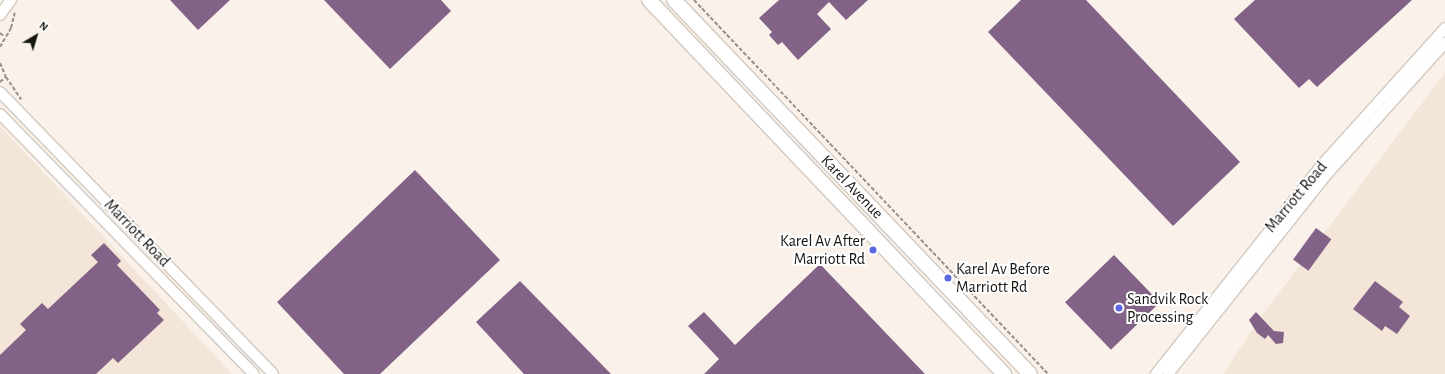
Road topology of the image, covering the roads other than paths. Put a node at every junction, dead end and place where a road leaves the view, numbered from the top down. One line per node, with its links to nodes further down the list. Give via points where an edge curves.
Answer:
1 (649, 0): 11 (main road, Karel Avenue)
2 (674, 0): 12 (main road, Karel Avenue)
3 (13, 3): 4 (street)
4 (0, 15)
5 (1445, 28): 13 (street, Marriott Road, via 1320,167)
6 (1445, 43): 14 (street, Marriott Road, via 1328,173)
7 (0, 92): 10 (street, Marriott Road)
8 (0, 114): 9 (street, Marriott Road)
9 (254, 374)
10 (273, 374)
11 (1004, 374)
12 (1030, 374)
13 (1156, 374)
14 (1168, 374)

